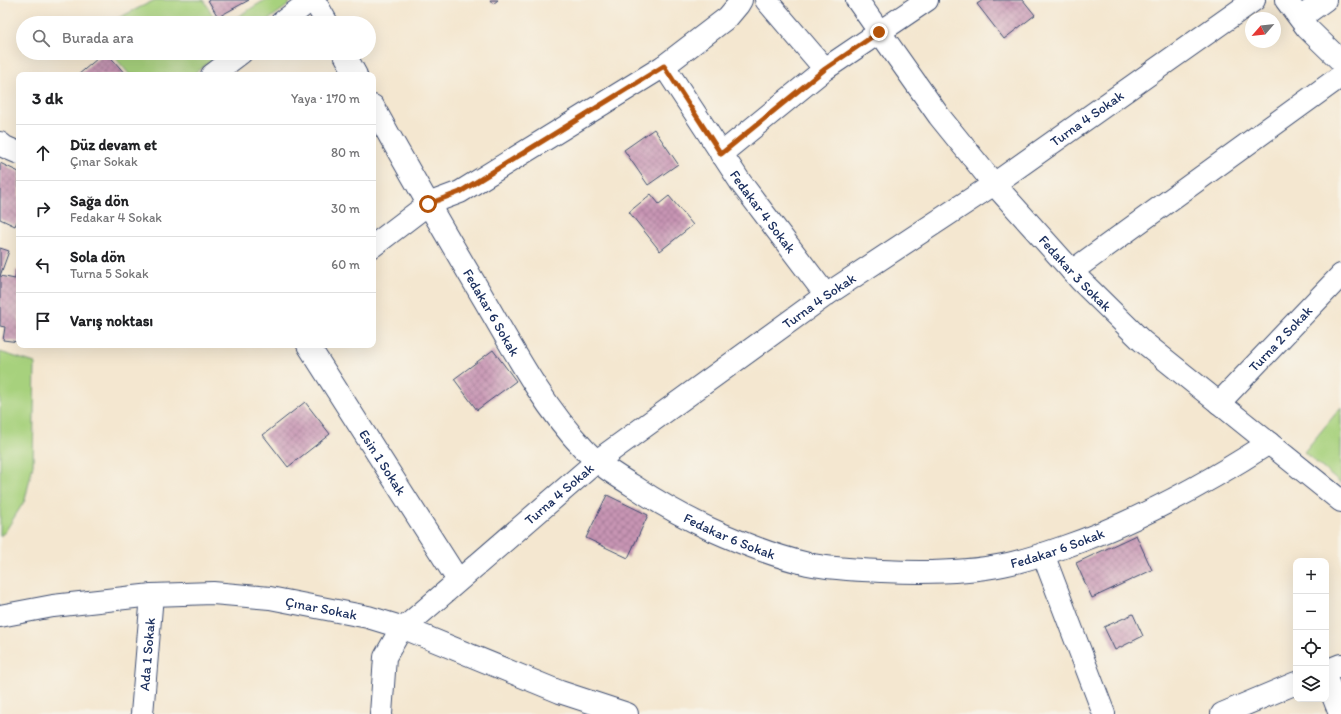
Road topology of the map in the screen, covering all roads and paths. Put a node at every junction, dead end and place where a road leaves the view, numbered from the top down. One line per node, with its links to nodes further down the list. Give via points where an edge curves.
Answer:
1 (313, 0): 9 (street); 10 (street)
2 (741, 0): 16 (street, via 728,17)
3 (766, 0): 17 (street)
4 (857, 0): 12 (street, Fedakar 3 Sokak)
5 (927, 0): 12 (street)
6 (1254, 0): 25 (street, Turna 4 Sokak)
7 (1286, 0): 11 (street)
8 (1325, 0): 11 (street)
9 (291, 16)
10 (323, 16)
11 (1300, 18): 15 (street)
12 (879, 32): 17 (street); 25 (street, Fedakar 3 Sokak, via 939,116)
13 (232, 60): 18 (street)
14 (348, 60): 19 (street)
15 (1341, 61)
16 (664, 66): 24 (street, Fedakar 4 Sokak); 26 (street, via 460,192)
17 (825, 69): 24 (street)
18 (216, 72)
19 (354, 72)
20 (1341, 76): 28 (street)
21 (376, 111): 26 (street, Fedakar 6 Sokak)
22 (0, 143): 23 (street)
23 (16, 152)
24 (721, 154): 30 (street, Fedakar 4 Sokak)
25 (994, 184): 28 (street, Fedakar 3 Sokak); 30 (street, Turna 4 Sokak)
26 (428, 204): 27 (street); 34 (street, Fedakar 6 Sokak, via 525,370 564,426)
27 (376, 244)
28 (1072, 271): 32 (street, Fedakar 3 Sokak, via 1142,341)
29 (1341, 274): 32 (street, Turna 2 Sokak)
30 (826, 295): 34 (street, Turna 4 Sokak)
31 (310, 348): 37 (street, Esin 1 Sokak)
32 (1219, 403): 33 (street, Fedakar 3 Sokak)
33 (1269, 443): 35 (street, Fedakar 3 Sokak); 36 (street, Fedakar 6 Sokak, via 1226,471 1130,522)
34 (597, 461): 36 (street, Fedakar 6 Sokak, via 683,517 764,551 809,564 856,570 918,573 1004,565); 37 (street, Turna 4 Sokak)
35 (1341, 501)
36 (1043, 554): 48 (street)
37 (458, 580): 40 (street, Turna 4 Sokak)
38 (152, 595): 39 (street, Çınar Sokak, via 53,606); 40 (street, Çınar Sokak, via 213,593 270,598 368,617); 45 (street, Ada 1 Sokak)
39 (0, 616)
40 (404, 628): 46 (street, Turna 4 Sokak, via 385,657); 47 (street, Çınar Sokak, via 560,692)
41 (1341, 665): 42 (street)
42 (1329, 670)
43 (1293, 684): 49 (street)
44 (1329, 686): 50 (street)
45 (142, 714)
46 (381, 714)
47 (627, 714)
48 (1104, 714)
49 (1222, 714)
50 (1340, 714)

